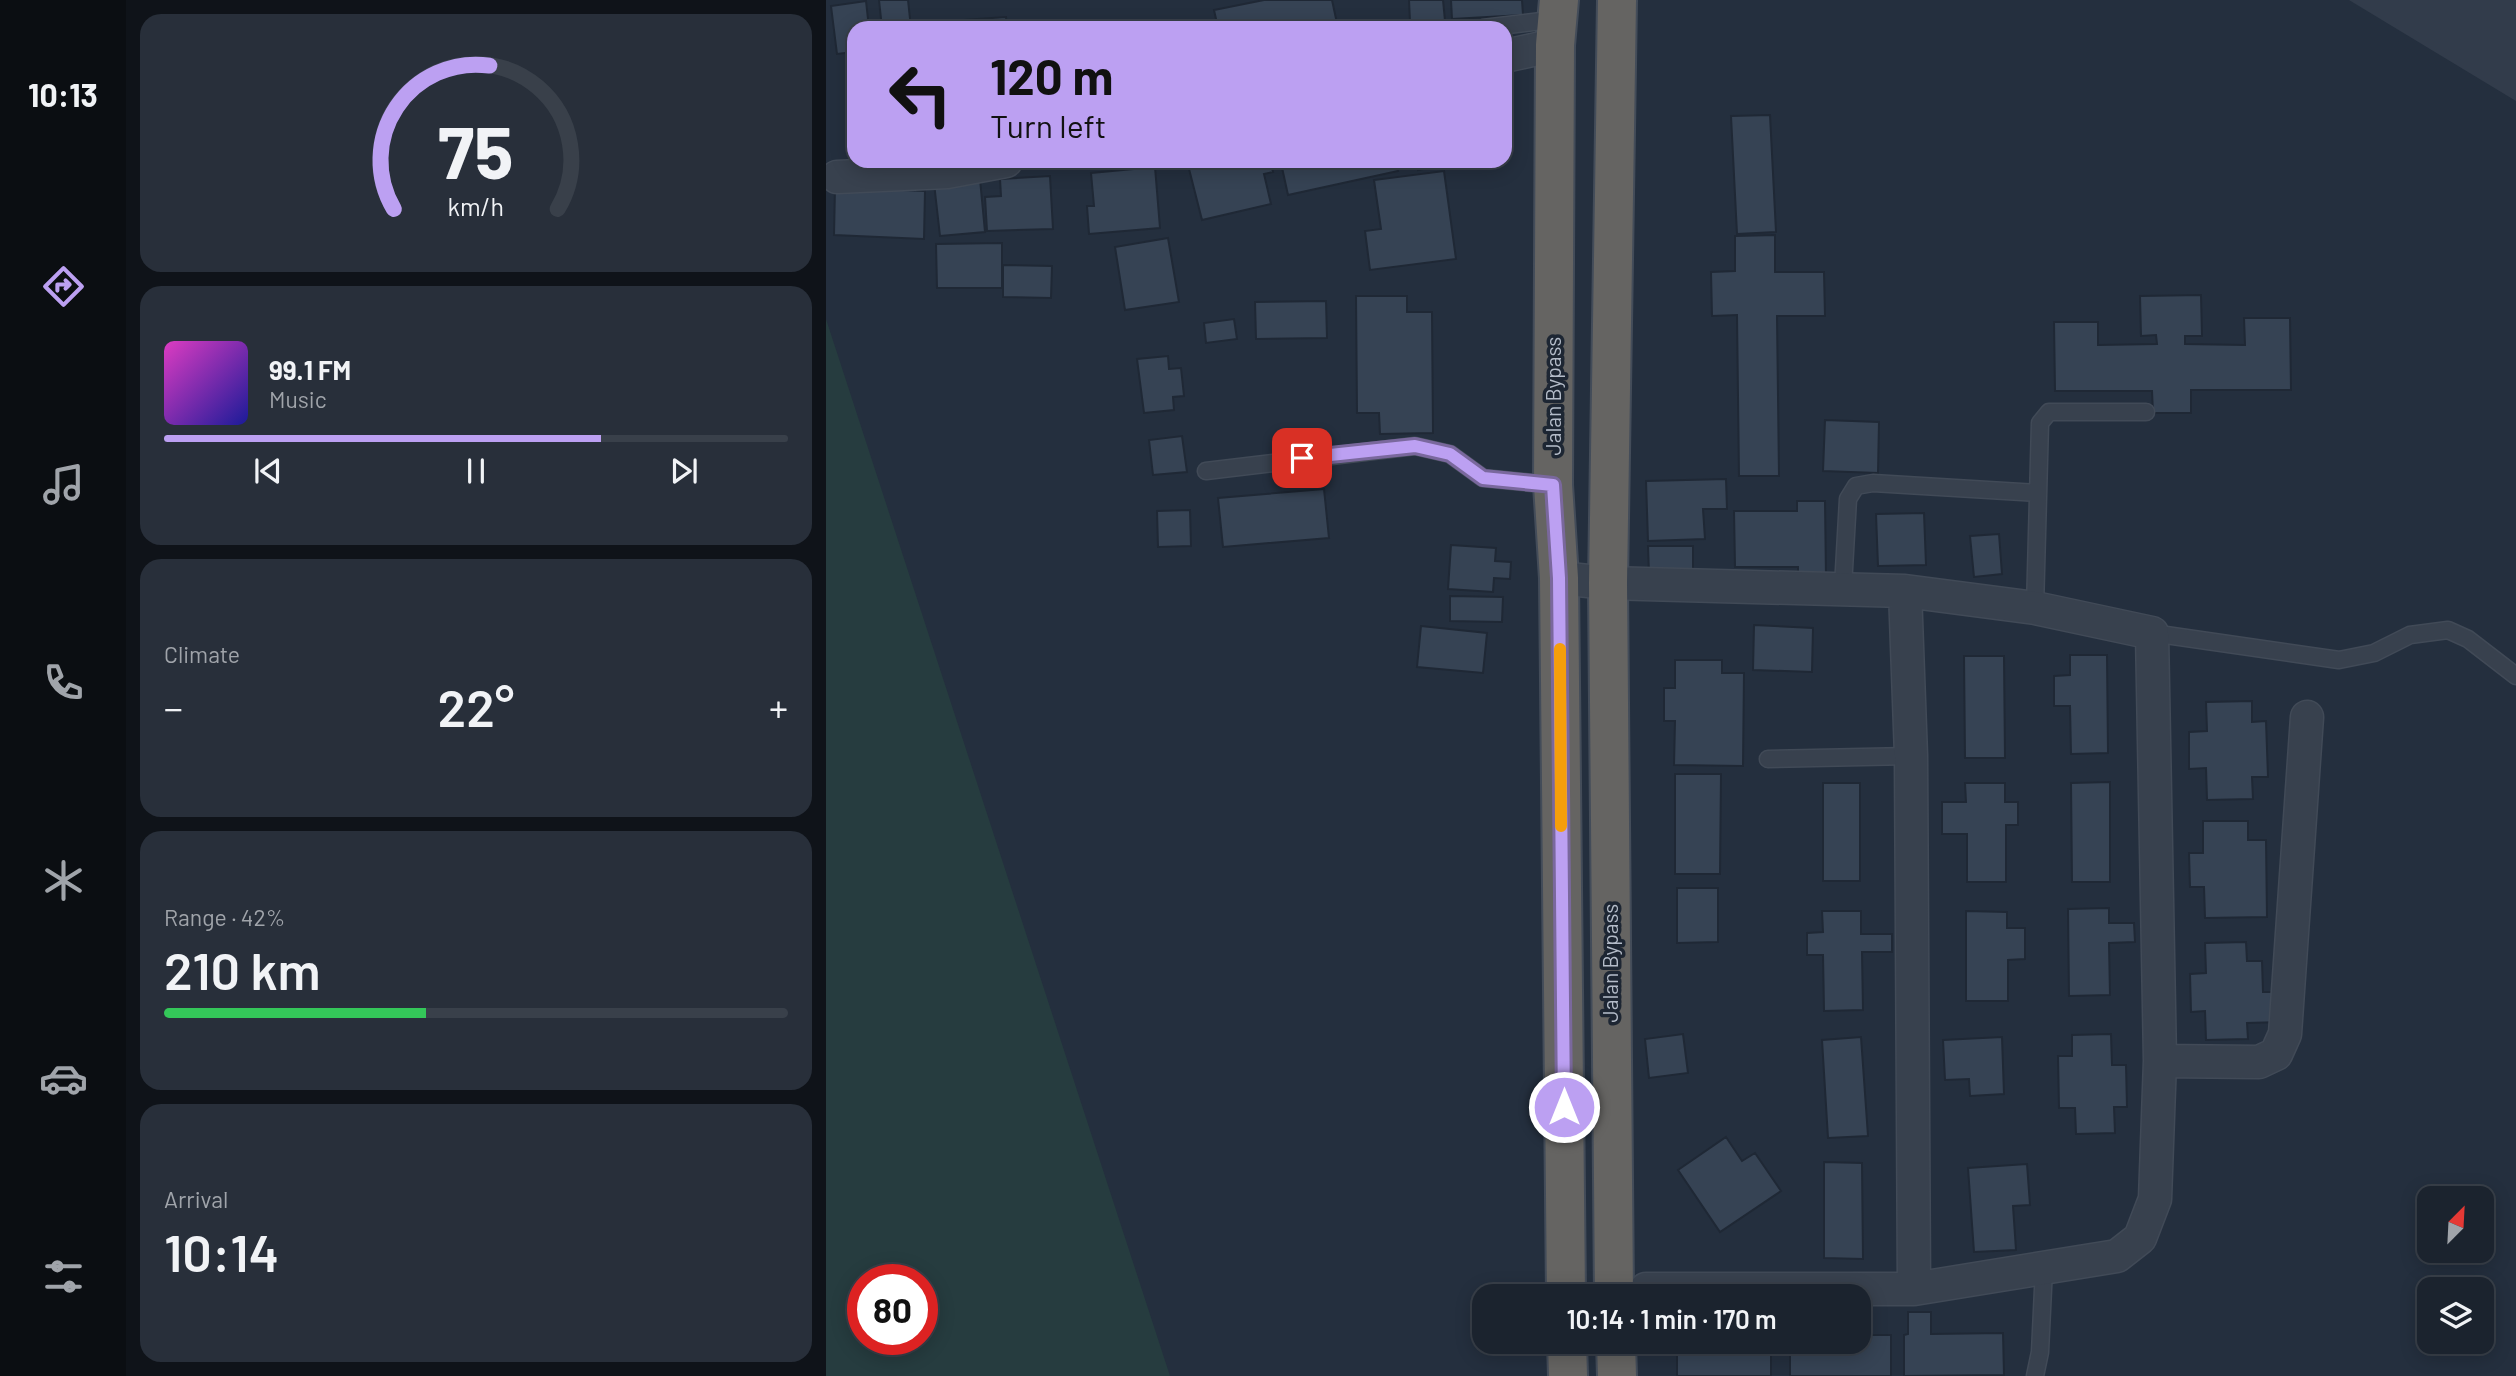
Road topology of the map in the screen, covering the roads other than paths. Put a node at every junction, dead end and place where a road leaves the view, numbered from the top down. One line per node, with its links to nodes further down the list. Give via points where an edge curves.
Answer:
1 (1618, 0): 12 (highway, Jalan Bypass)
2 (1557, 21): 3 (lane); 4 (street); 9 (highway, Jalan Bypass)
3 (1512, 25)
4 (1512, 51)
5 (968, 168): 6 (street)
6 (837, 177)
7 (2146, 412): 10 (lane, via 2049,412 2037,436)
8 (1206, 471): 9 (lane, via 1415,446 1450,454 1483,478)
9 (1553, 485): 11 (highway, Jalan Bypass)
10 (2037, 493): 13 (lane, via 1873,483 1856,486 1848,499); 15 (lane)
11 (1559, 578): 12 (street); 23 (highway, Jalan Bypass)
12 (1608, 583): 13 (street); 24 (highway, Jalan Bypass)
13 (1843, 587): 14 (street)
14 (1905, 591): 15 (street); 19 (street)
15 (2035, 608): 16 (street)
16 (2152, 633): 17 (lane, via 2339,660 2374,653 2410,635 2448,629); 21 (street)
17 (2516, 676)
18 (2307, 717): 21 (street, via 2285,1034 2276,1054 2259,1062)
19 (1911, 756): 20 (lane); 26 (street)
20 (1768, 759)
21 (2160, 1061): 22 (street, via 2155,1199 2140,1238 2117,1256)
22 (2044, 1268): 26 (street); 31 (lane)
23 (1566, 1284)
24 (1626, 1284)
25 (1871, 1289): 26 (street)
26 (1914, 1289)
27 (1567, 1354): 29 (highway)
28 (1616, 1354): 30 (highway)
29 (1568, 1376)
30 (1617, 1376)
31 (2035, 1376)

